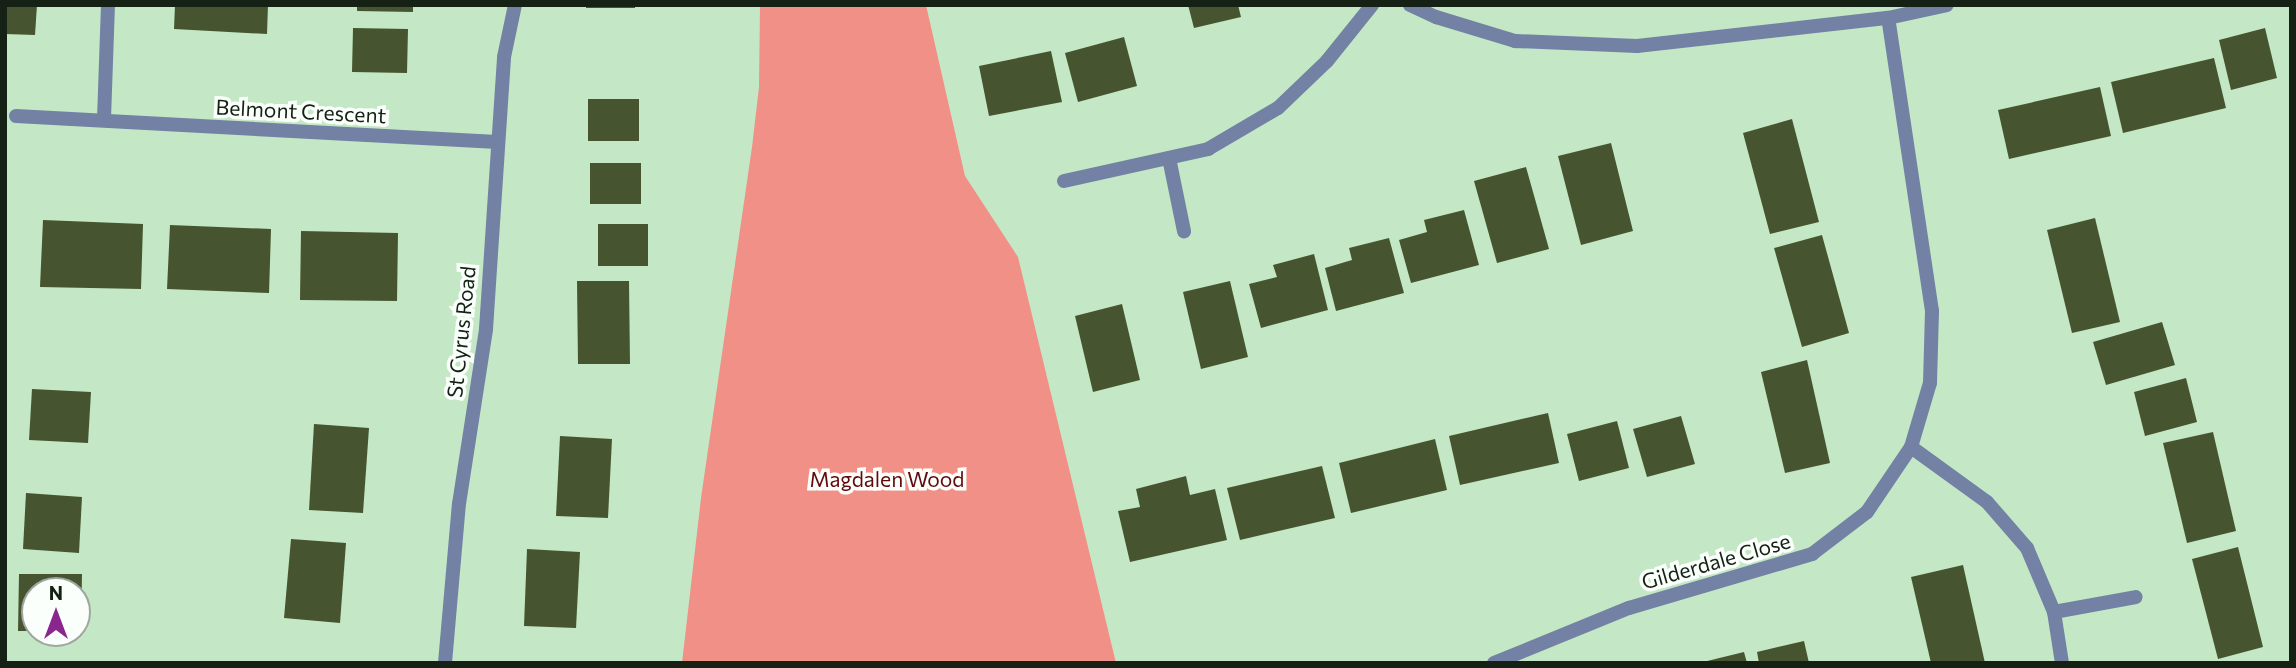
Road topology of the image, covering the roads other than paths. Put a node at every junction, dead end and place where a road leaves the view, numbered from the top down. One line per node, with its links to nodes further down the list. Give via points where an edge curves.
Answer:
1 (108, 5): 8 (street)
2 (515, 5): 9 (street, St Cyrus Road, via 503,57)
3 (1372, 5): 10 (street, via 1327,61 1278,107 1208,149)
4 (1410, 5): 6 (street, via 1515,41 1637,46)
5 (1947, 5): 6 (street)
6 (1888, 18): 13 (street, Gilderdale Close, via 1932,311 1930,383)
7 (16, 116): 8 (street, Belmont Crescent)
8 (104, 119): 9 (street, Belmont Crescent)
9 (497, 142): 16 (street, St Cyrus Road, via 486,329 459,504)
10 (1169, 158): 11 (street); 12 (street)
11 (1064, 181)
12 (1184, 231)
13 (1911, 447): 15 (street, via 1987,502 2027,548); 17 (street, Gilderdale Close, via 1867,512 1812,554 1629,608)
14 (2136, 597): 15 (street)
15 (2054, 612): 18 (street)
16 (445, 663)
17 (1494, 663)
18 (2062, 663)

